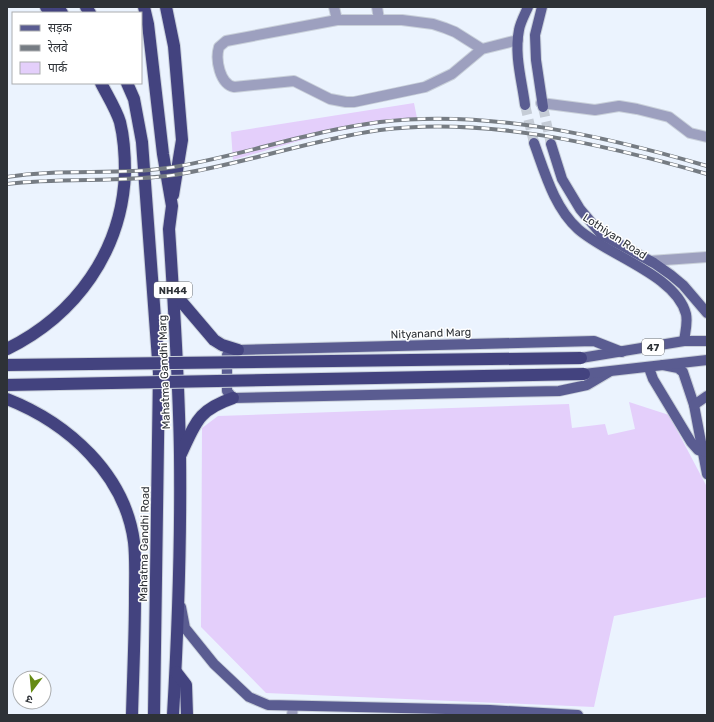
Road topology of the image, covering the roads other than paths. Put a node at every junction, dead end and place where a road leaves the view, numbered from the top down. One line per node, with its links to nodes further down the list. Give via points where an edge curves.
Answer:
1 (144, 7): 18 (highway, Mahatma Gandhi Marg)
2 (166, 7): 18 (highway, via 174,46 182,140)
3 (334, 7): 7 (street)
4 (378, 7): 8 (street)
5 (528, 7): 9 (main road)
6 (542, 7): 14 (main road, via 535,35)
7 (337, 20): 8 (street); 10 (street, via 226,41 218,50 223,81 234,87 294,81 330,99 354,102 425,87 452,74)
8 (379, 20): 10 (street, via 433,24 455,32)
9 (518, 40): 10 (street); 13 (main road, via 518,63)
10 (482, 49)
11 (102, 84): 25 (highway, via 120,121 124,142 124,185 116,227 99,267 73,301 41,330)
12 (127, 84): 34 (highway, Mahatma Gandhi Marg, via 134,99 142,142)
13 (526, 105)
14 (542, 105): 15 (street, via 595,110 619,106 637,109 669,117 690,133)
15 (707, 137)
16 (534, 143): 23 (main road, Lothiyan Road, via 555,197 579,229 632,264 649,272 672,290 680,300 687,322)
17 (551, 144): 20 (main road, Lothiyan Road, via 562,179 580,209 601,234)
18 (172, 206): 21 (highway, Mahatma Gandhi Marg / NH44, via 169,229)
19 (707, 257): 20 (street)
20 (650, 261): 22 (main road, Lothiyan Road, via 683,285)
21 (174, 293): 26 (highway, via 214,340); 42 (highway, Mahatma Gandhi Marg / NH44)
22 (707, 313)
23 (684, 341): 24 (main road, 47); 27 (main road, 47)
24 (707, 341)
25 (7, 349)
26 (238, 350): 27 (main road, Nityanand Marg, via 594,341); 38 (main road, via 227,355 227,391)
27 (622, 352): 28 (main road, 47)
28 (581, 358): 30 (highway, bridge)
29 (707, 360): 31 (main road, 47)
30 (7, 365)
31 (663, 365): 32 (main road, 47); 40 (main road, via 678,368 683,372)
32 (649, 368): 33 (main road, 47); 41 (main road, via 691,442 698,450)
33 (609, 372): 35 (main road, 47); 38 (main road, 47, via 588,385 559,391)
34 (159, 373): 49 (highway, Mahatma Gandhi Road)
35 (584, 374): 36 (highway, bridge)
36 (7, 384)
37 (707, 396): 40 (main road)
38 (233, 398): 42 (highway, via 218,403 205,412 194,425)
39 (7, 399): 48 (highway, via 47,419 86,450 116,490 123,506 134,541 136,559)
40 (694, 405): 41 (main road)
41 (706, 452): 43 (main road)
42 (180, 456): 44 (highway, Mahatma Gandhi Marg)
43 (707, 474)
44 (178, 598): 45 (highway, Mahatma Gandhi Marg); 46 (main road, via 185,628 214,664 250,697 268,705)
45 (176, 672): 50 (highway, Mahatma Gandhi Marg); 51 (highway, via 186,685)
46 (293, 711): 47 (main road)
47 (382, 712): 52 (main road, via 490,710)
48 (132, 715)
49 (154, 715)
50 (173, 715)
51 (187, 715)
52 (576, 715)

